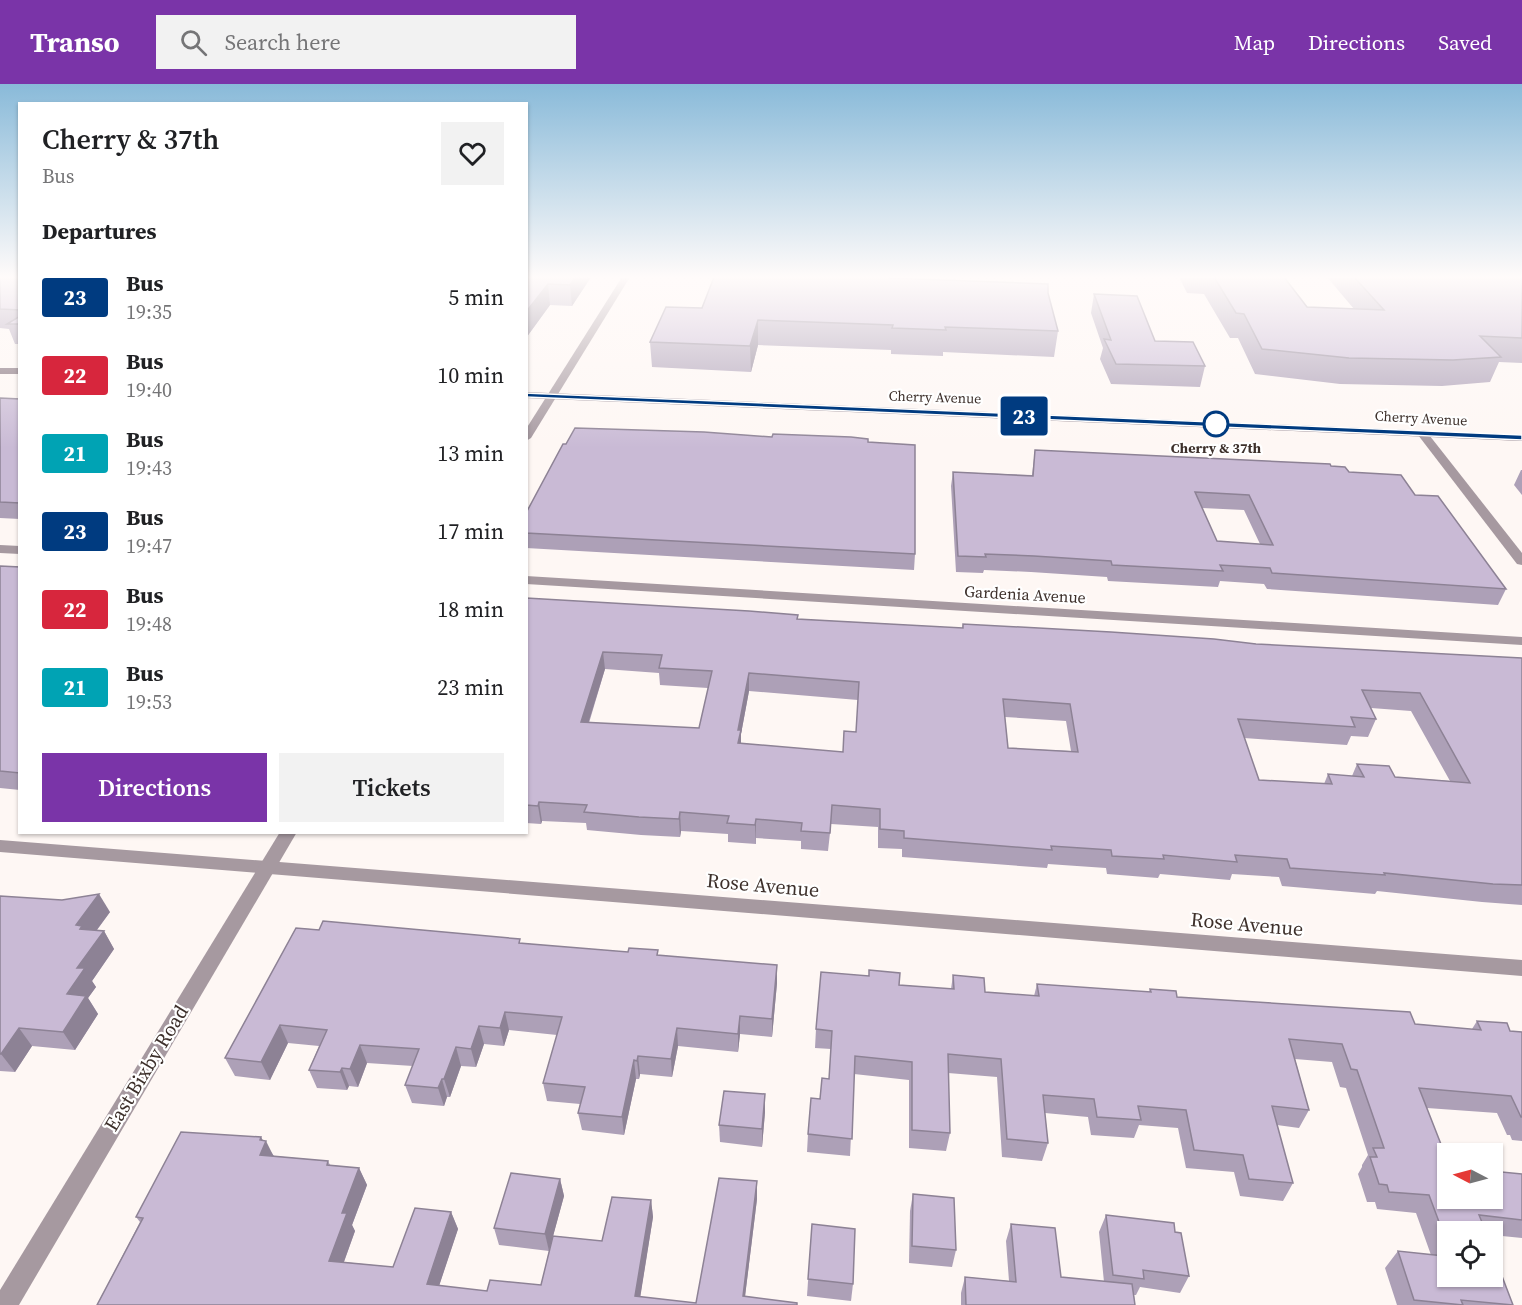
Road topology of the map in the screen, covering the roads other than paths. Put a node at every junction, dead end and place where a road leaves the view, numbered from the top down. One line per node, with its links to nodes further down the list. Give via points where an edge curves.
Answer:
1 (590, 334): 5 (street)
2 (0, 370): 3 (main road)
3 (18, 371)
4 (528, 395): 5 (main road, Cherry Avenue)
5 (551, 396): 6 (main road, Cherry Avenue); 7 (street)
6 (1422, 433): 8 (main road, Cherry Avenue); 11 (street)
7 (528, 435)
8 (1522, 438)
9 (0, 549): 10 (street)
10 (18, 550)
11 (1522, 561)
12 (528, 580): 13 (street, Gardenia Avenue)
13 (1522, 641)
14 (288, 834): 16 (street, East Bixby Road)
15 (0, 846): 16 (street, Rose Avenue)
16 (268, 868): 17 (street, Rose Avenue); 18 (street, East Bixby Road)
17 (1522, 968)
18 (5, 1305)

